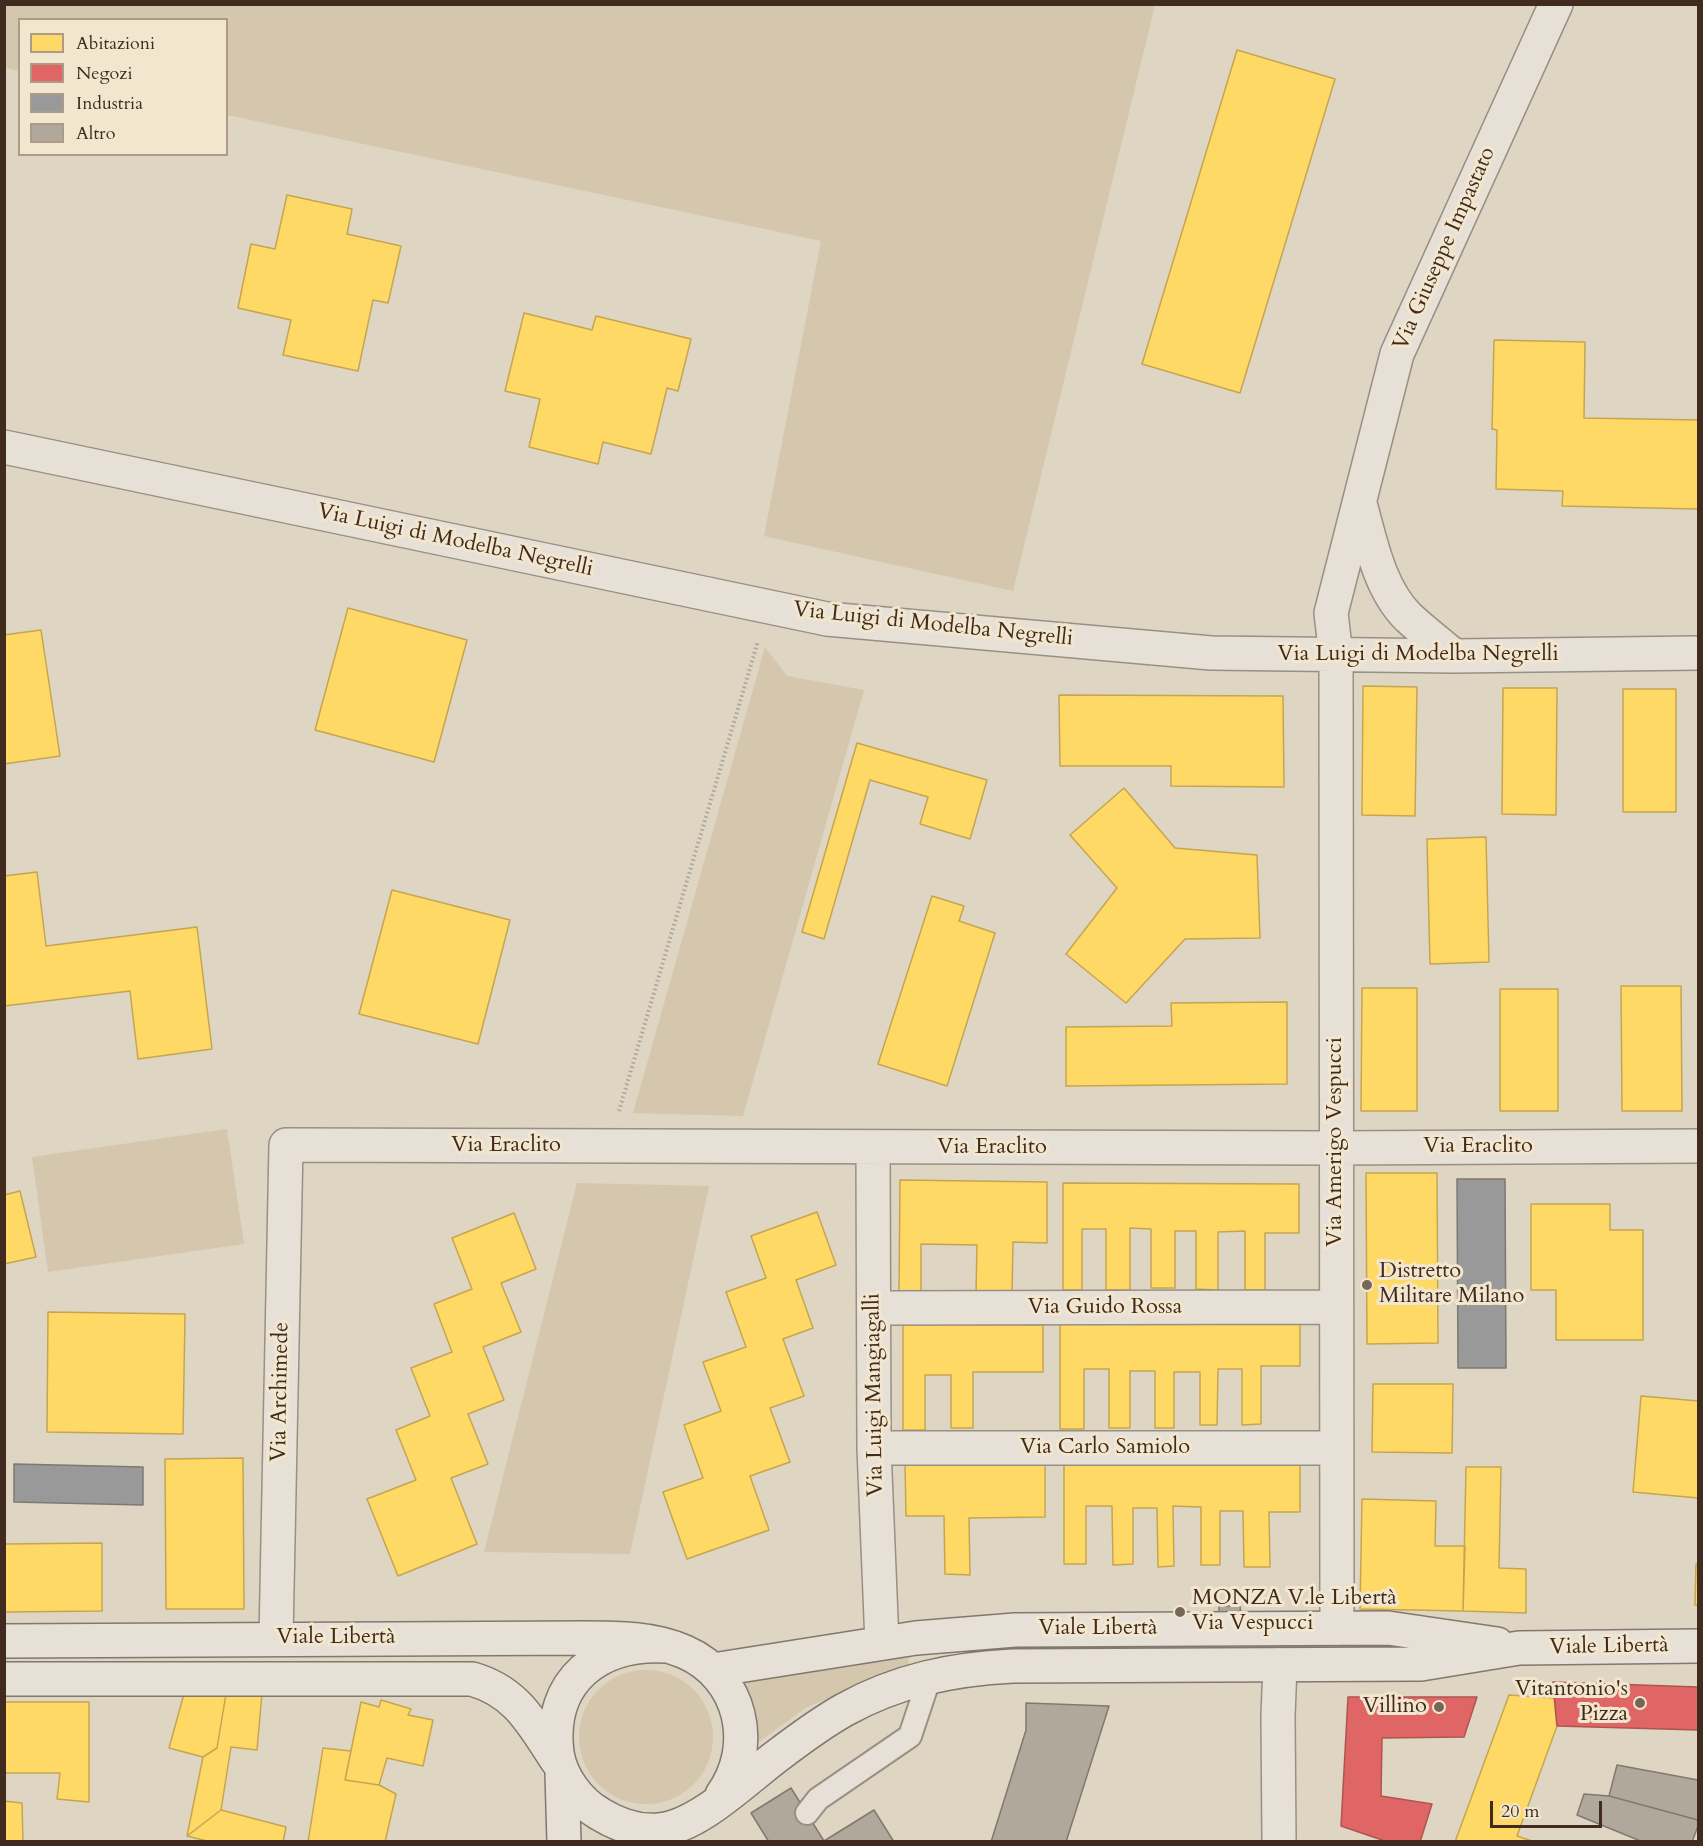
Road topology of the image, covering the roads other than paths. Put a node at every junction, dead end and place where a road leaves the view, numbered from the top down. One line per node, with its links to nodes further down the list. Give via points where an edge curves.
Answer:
1 (1556, 4): 3 (street, Via Giuseppe Impastato, via 1397,354)
2 (4, 447): 5 (street, Via Luigi di Modelba Negrelli, via 827,619 1200,652)
3 (1360, 503): 5 (street, Via Giuseppe Impastato, via 1331,613); 6 (street, Via Giuseppe Impastato, via 1373,552 1388,586 1407,616)
4 (1698, 653): 6 (street, Via Luigi di Modelba Negrelli)
5 (1336, 656): 6 (street, Via Luigi di Modelba Negrelli); 10 (street, Via Amerigo Vespucci)
6 (1454, 656)
7 (286, 1145): 9 (street, Via Eraclito); 16 (street, Via Archimede)
8 (1698, 1146): 10 (street, Via Eraclito)
9 (873, 1147): 10 (street, Via Eraclito); 12 (street, Via Luigi Mangiagalli)
10 (1336, 1148): 11 (street, Via Amerigo Vespucci)
11 (1335, 1307): 12 (street, Via Guido Rossa); 14 (street, Via Amerigo Vespucci)
12 (874, 1308): 13 (street, Via Luigi Mangiagalli)
13 (874, 1448): 14 (street, Via Carlo Samiolo); 18 (street, Via Luigi Mangiagalli)
14 (1335, 1448): 15 (street, Via Amerigo Vespucci)
15 (1337, 1628): 18 (street, Viale Libertà, via 1015,1630); 21 (street, Viale Libertà, via 1443,1634)
16 (276, 1638): 17 (street, Viale Libertà); 19 (street, Viale Libertà, via 606,1638)
17 (4, 1641)
18 (882, 1643): 23 (street, Viale Libertà)
19 (668, 1646): 23 (street, Viale Libertà, via 684,1651); 26 (street, Viale Libertà, via 620,1648 580,1673 566,1693 558,1715 555,1738)
20 (1698, 1646): 21 (street, Viale Libertà)
21 (1519, 1648): 22 (street, Viale Libertà, via 1421,1664)
22 (1280, 1665): 24 (street, Viale Libertà, via 1013,1666); 31 (street)
23 (713, 1670): 27 (street, Viale Libertà, via 733,1698 742,1735 734,1776)
24 (930, 1676): 27 (street, Viale Libertà, via 889,1688 844,1710); 28 (lane, via 909,1736 818,1799)
25 (4, 1679): 26 (street, Viale Libertà, via 472,1679 489,1684 516,1702)
26 (560, 1767): 27 (street, Viale Libertà, via 585,1806 621,1827 661,1830); 29 (street)
27 (704, 1813): 30 (street)
28 (807, 1813)
29 (564, 1842)
30 (676, 1842)
31 (1280, 1842)

